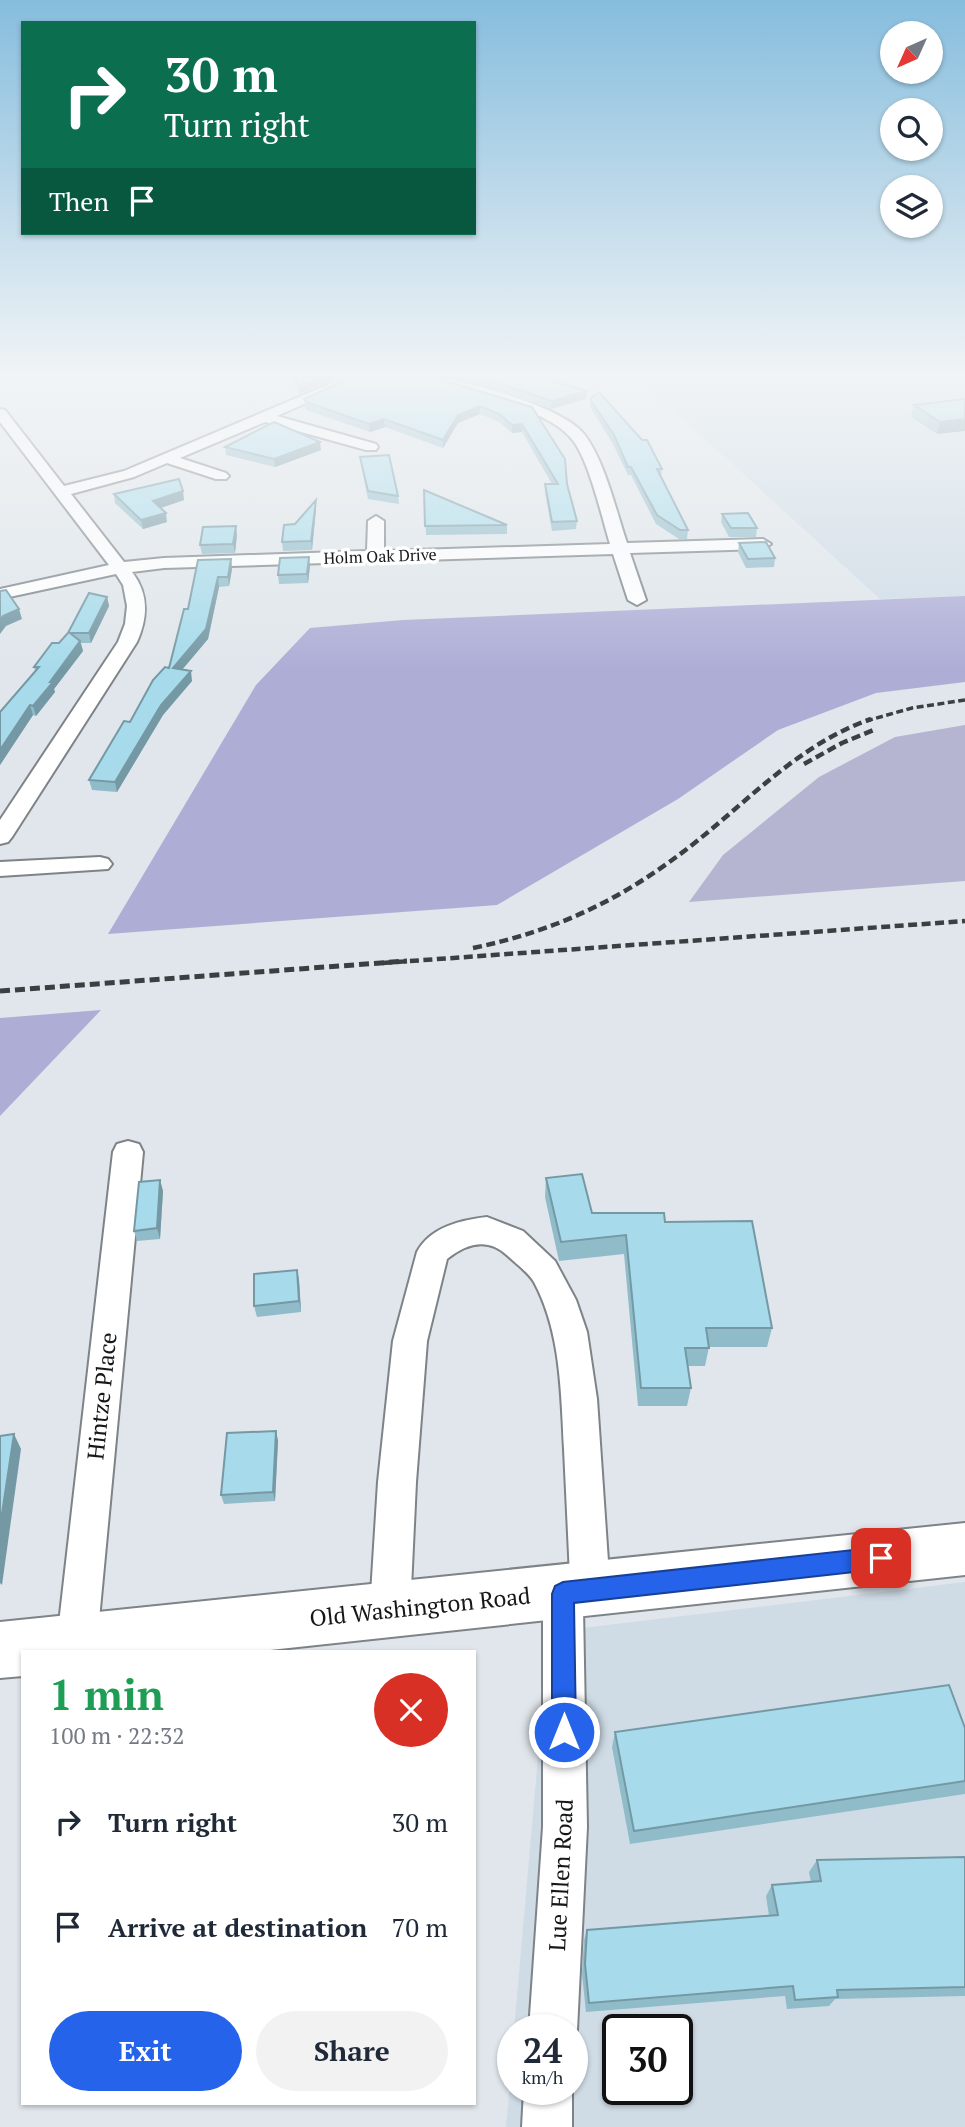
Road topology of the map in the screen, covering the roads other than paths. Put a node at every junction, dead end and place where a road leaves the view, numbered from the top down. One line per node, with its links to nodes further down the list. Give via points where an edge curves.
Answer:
1 (44, 471): 6 (street)
2 (135, 471): 6 (street)
3 (206, 471): 5 (street)
4 (595, 471): 9 (street)
5 (221, 476)
6 (60, 492): 11 (street)
7 (376, 521): 10 (street)
8 (763, 544): 9 (street, Holm Oak Drive)
9 (622, 548): 10 (street, Holm Oak Drive); 13 (street)
10 (375, 556): 11 (street, Holm Oak Drive)
11 (121, 568): 12 (street, Holm Oak Drive); 14 (street, via 138,601 132,634)
12 (0, 594)
13 (637, 600)
14 (0, 837)
15 (100, 864): 16 (street)
16 (0, 869)
17 (128, 1152): 21 (street, Hintze Place)
18 (965, 1549): 19 (main road, Old Washington Road)
19 (577, 1592): 20 (main road, Old Washington Road); 20 (street, Lue Ellen Road, via 579,1399 570,1332 544,1270 512,1240 487,1230 466,1232 433,1252 410,1341); 23 (street, Lue Ellen Road)
20 (390, 1610): 21 (main road, Old Washington Road)
21 (77, 1641): 22 (main road, Old Washington Road)
22 (0, 1650)
23 (554, 2014)
24 (548, 2105): 25 (street)
25 (547, 2127)

